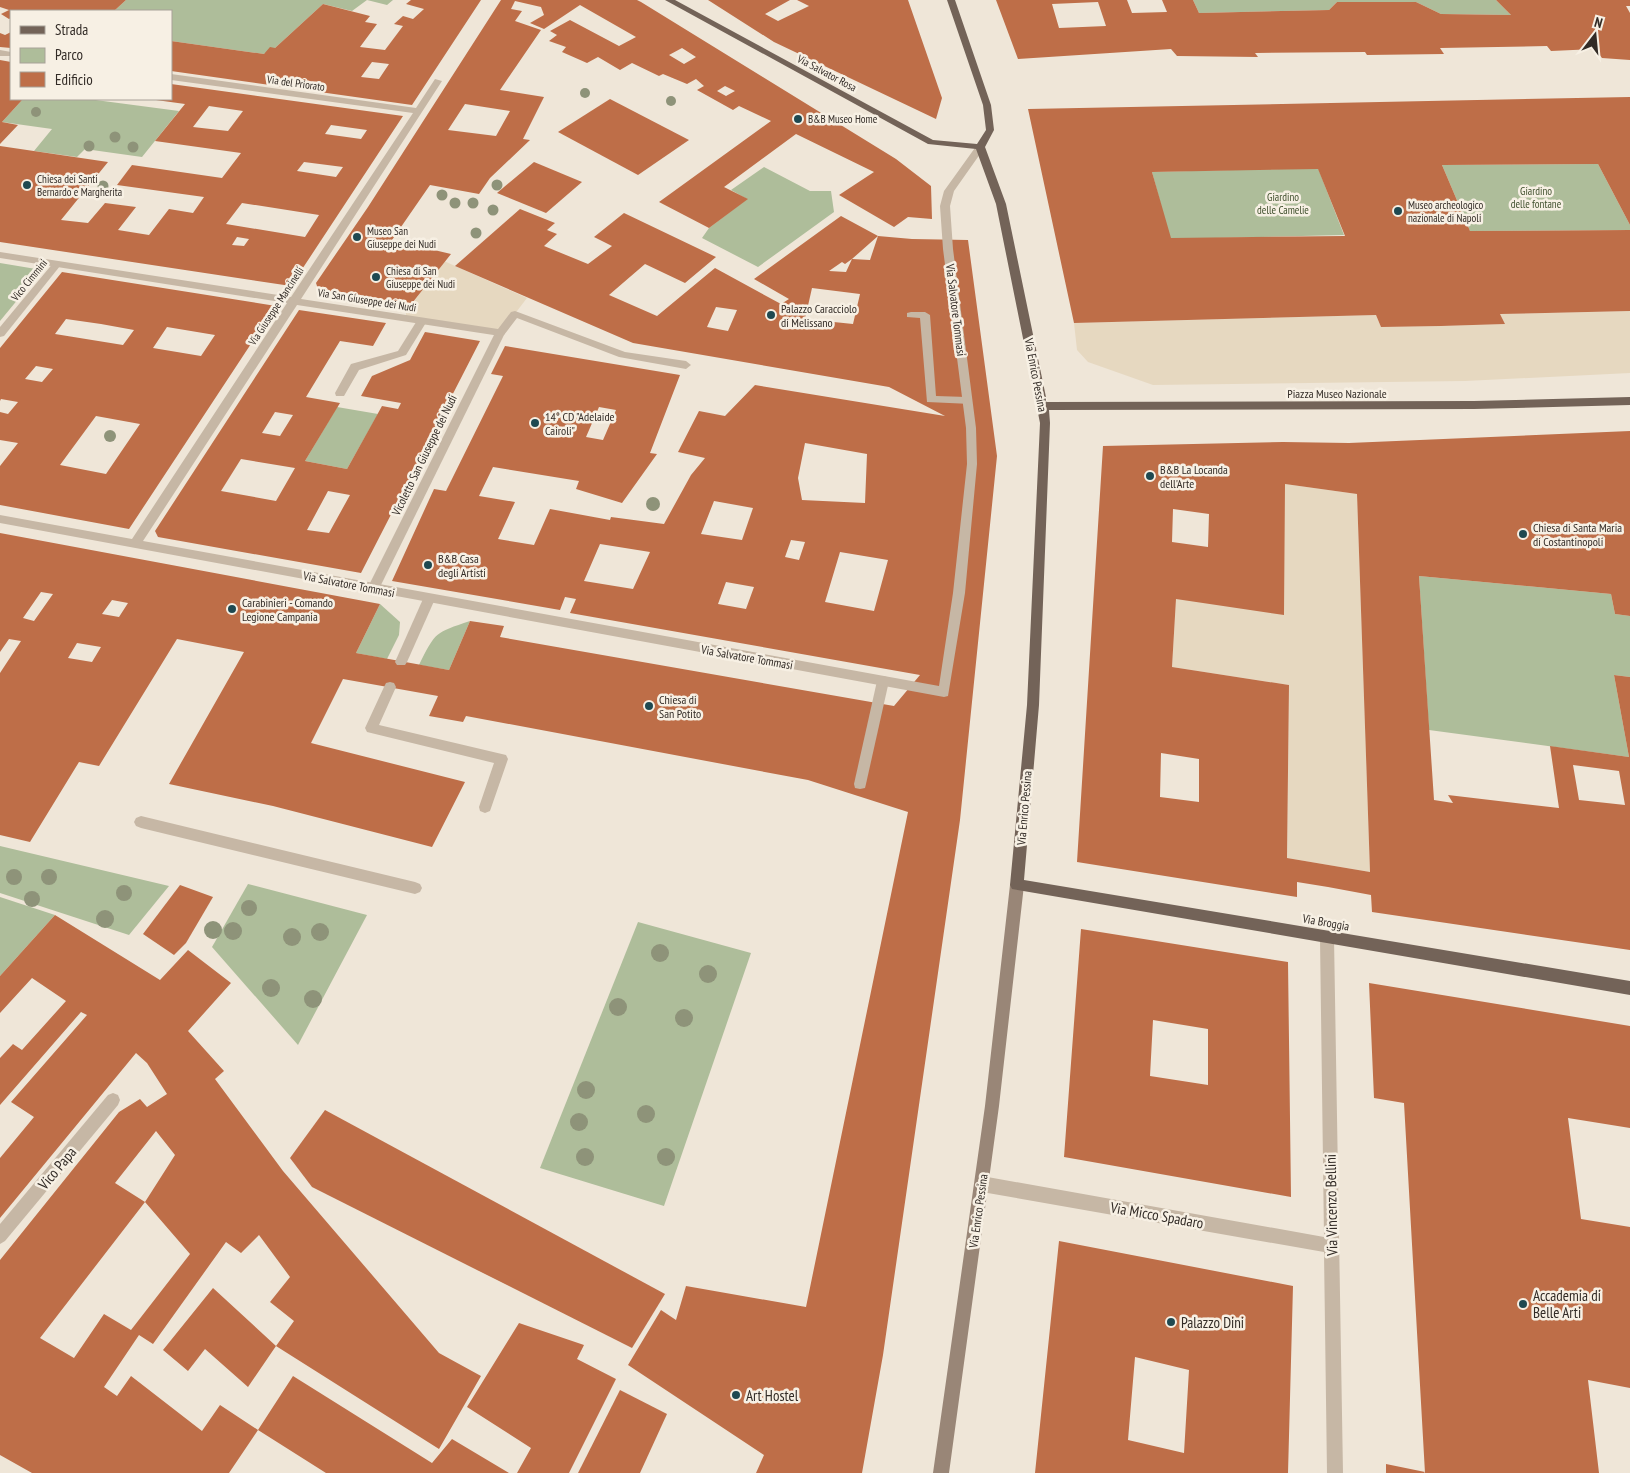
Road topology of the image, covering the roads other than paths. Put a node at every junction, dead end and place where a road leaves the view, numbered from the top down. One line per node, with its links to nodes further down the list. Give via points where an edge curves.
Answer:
1 (669, 0): 6 (main road, Via Salvator Rosa, via 931,142)
2 (951, 0): 6 (main road, via 987,105 990,130)
3 (172, 77): 5 (street, Via del Priorato)
4 (438, 81): 5 (street, Via Giuseppe Mancinelli)
5 (418, 111): 9 (street, Via Giuseppe Mancinelli)
6 (980, 147): 16 (street, Via Salvatore Tommasi, via 949,191 945,206); 18 (main road, Via Enrico Pessina, via 1001,204)
7 (0, 255): 8 (street, Via San Giuseppe dei Nudi)
8 (57, 264): 9 (street, Via San Giuseppe dei Nudi); 13 (street, Vico Cimmini)
9 (294, 301): 11 (street, Via San Giuseppe dei Nudi); 20 (street, Via Giuseppe Mancinelli)
10 (911, 315): 16 (street, via 925,315 931,400)
11 (422, 321): 12 (street, Via San Giuseppe dei Nudi); 15 (street, via 402,353 355,368)
12 (500, 333): 14 (street, via 515,314 622,355); 21 (street, Vicoletto San Giuseppe dei Nudi)
13 (0, 334)
14 (686, 365)
15 (340, 393)
16 (967, 401): 24 (street, Via Salvatore Tommasi, via 972,446 971,486 944,692)
17 (1630, 401): 18 (main road, Piazza Museo Nazionale, via 1474,405)
18 (1043, 406): 29 (main road, Via Enrico Pessina, via 1045,423 1033,705)
19 (0, 519): 20 (street, Via Salvatore Tommasi)
20 (135, 544): 21 (street, Via Salvatore Tommasi)
21 (373, 589): 22 (street, Via Salvatore Tommasi)
22 (429, 599): 23 (street); 24 (street, Via Salvatore Tommasi)
23 (401, 662)
24 (883, 681): 26 (street)
25 (390, 687): 27 (street, via 371,728 502,759)
26 (860, 784)
27 (484, 807)
28 (141, 822): 30 (street)
29 (1018, 885): 31 (main road, Via Broggia); 34 (main road, Via Enrico Pessina)
30 (415, 888)
31 (1327, 938): 32 (main road, Via Broggia); 36 (street, Via Vincenzo Bellini)
32 (1630, 988)
33 (113, 1100): 35 (street, Vico Papa)
34 (982, 1184): 36 (street, Via Micco Spadaro); 37 (main road, Via Enrico Pessina)
35 (0, 1236)
36 (1332, 1246): 38 (street, Via Vincenzo Bellini)
37 (941, 1473)
38 (1335, 1473)

